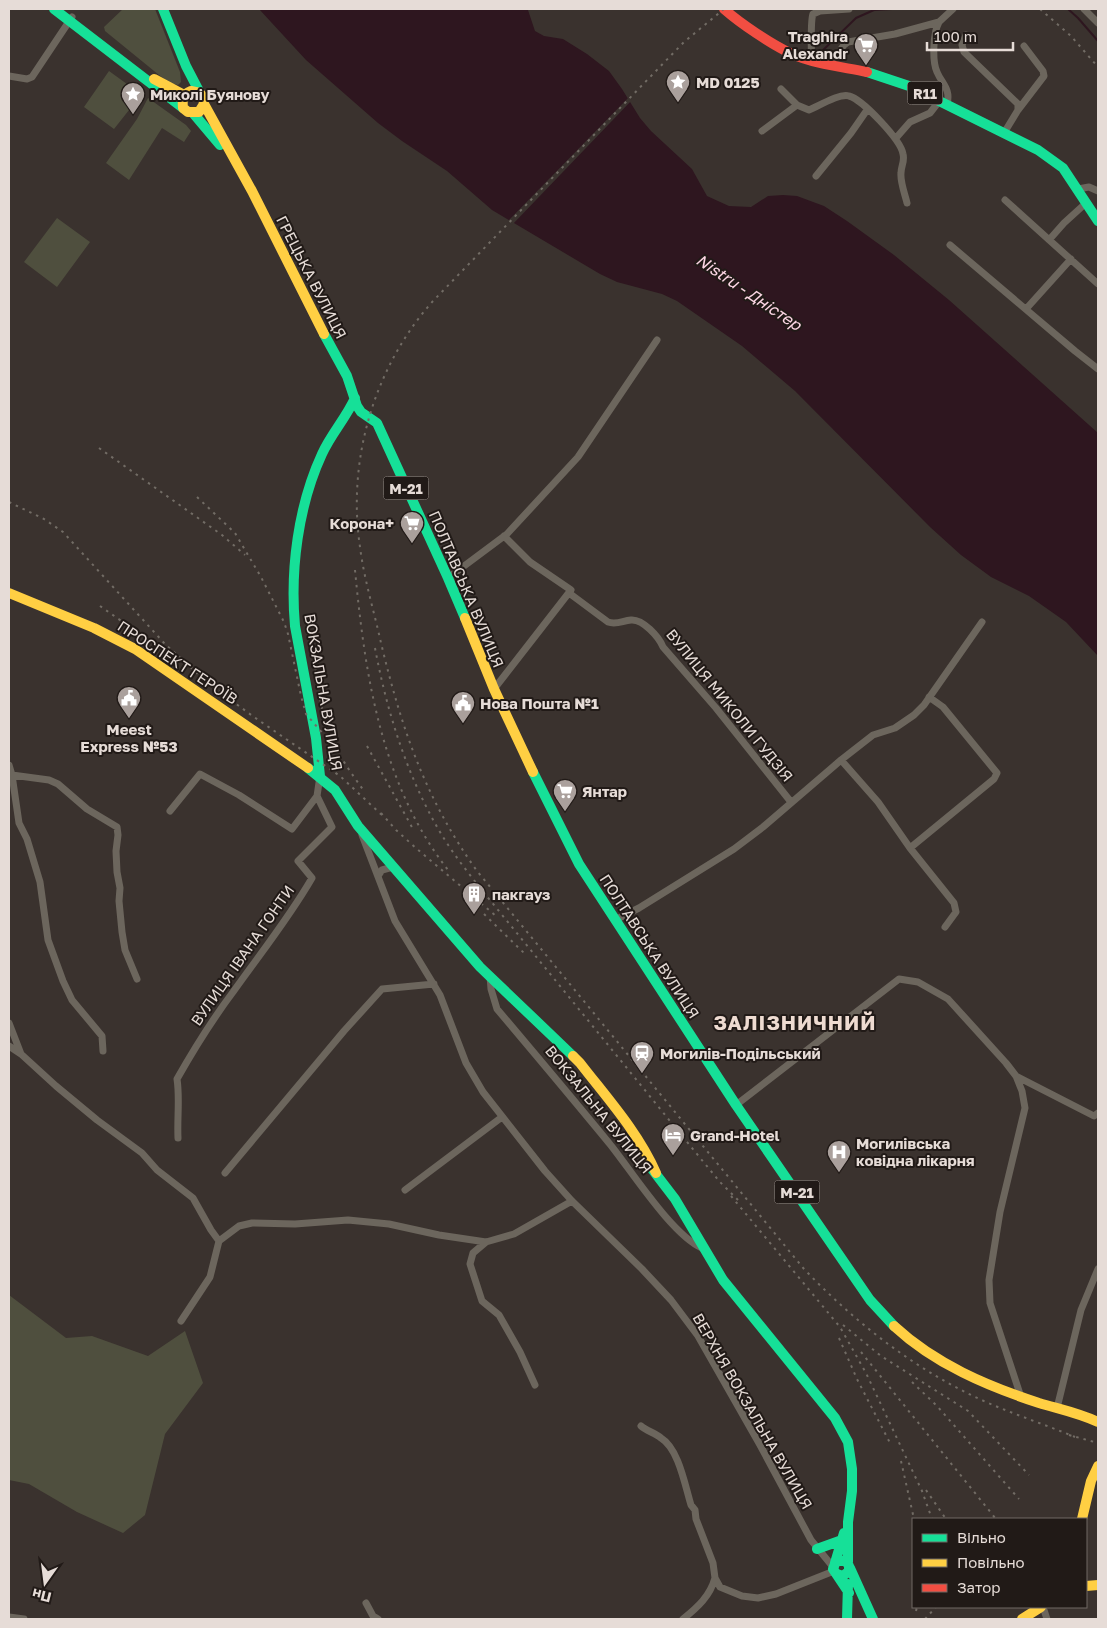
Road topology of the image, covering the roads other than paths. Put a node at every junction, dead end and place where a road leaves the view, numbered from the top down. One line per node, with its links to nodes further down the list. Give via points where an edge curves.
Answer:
1 (54, 9): 8 (main road)
2 (61, 9): 8 (main road)
3 (163, 9): 15 (main road, М-21)
4 (724, 9): 13 (main road, R11, via 784,50)
5 (849, 9): 13 (street, via 814,14)
6 (953, 9): 9 (street)
7 (1084, 9): 10 (street)
8 (71, 19): 16 (street, via 32,77); 19 (main road, via 162,84); 25 (main road, ГРЕЦЬКА ВУЛИЦЯ)
9 (939, 22): 14 (street, via 901,33 848,42); 20 (street, via 934,33 935,65 946,86 948,99)
10 (1098, 23)
11 (966, 35): 24 (street, via 962,45 964,52 1011,96 1018,104)
12 (1024, 46): 24 (street, via 1044,74)
13 (811, 60): 14 (main road, R11)
14 (830, 64): 20 (main road, R11, via 894,80)
15 (186, 66): 18 (main road, М-21); 19 (main road, М-21)
16 (9, 76)
17 (782, 89): 22 (street)
18 (199, 92): 19 (main road, via 192,90); 21 (main road, М-21)
19 (184, 94): 25 (main road, М-21, via 182,104)
20 (944, 102): 27 (main road, R11); 28 (street, via 910,122)
21 (204, 104): 25 (main road, via 199,112); 29 (main road, ГРЕЦЬКА ВУЛИЦЯ / М-21)
22 (797, 105): 23 (street, via 809,110 842,95 850,96); 26 (street)
23 (867, 110): 28 (street); 30 (street)
24 (1018, 110): 27 (street)
25 (188, 111): 29 (main road, ГРЕЦЬКА ВУЛИЦЯ / М-21)
26 (762, 131)
27 (1004, 132): 31 (main road, R11, via 1058,163)
28 (896, 138): 34 (street, via 904,156 901,176)
29 (237, 164): 44 (main road, ГРЕЦЬКА ВУЛИЦЯ / М-21)
30 (816, 176)
31 (1078, 189): 32 (street, via 1089,187); 35 (main road, R11)
32 (1098, 191)
33 (1005, 200): 37 (street)
34 (907, 203)
35 (1086, 203): 36 (main road, R11); 37 (street)
36 (1098, 221)
37 (1049, 240): 39 (street)
38 (950, 245): 41 (street)
39 (1071, 259): 40 (street); 41 (street)
40 (1098, 284)
41 (1026, 309): 43 (street)
42 (657, 340): 48 (street, via 578,457)
43 (1098, 369)
44 (350, 385): 45 (main road, ГРЕЦЬКА ВУЛИЦЯ / М-21); 47 (main road, ВОКЗАЛЬНА ВУЛИЦЯ)
45 (356, 402): 46 (main road, ПОЛТАВСЬКА ВУЛИЦЯ / М-21); 47 (main road, ВОКЗАЛЬНА ВУЛИЦЯ)
46 (365, 414): 47 (main road); 49 (main road, ПОЛТАВСЬКА ВУЛИЦЯ / М-21, via 377,423)
47 (342, 423): 58 (main road, ВОКЗАЛЬНА ВУЛИЦЯ, via 327,444 314,475 299,542 295,581 294,624 317,740)
48 (504, 536): 49 (street); 50 (street, ВУЛИЦЯ МИКОЛИ ГУДЗІЯ, via 530,562)
49 (448, 578): 53 (main road, ПОЛТАВСЬКА ВУЛИЦЯ / М-21)
50 (570, 591): 53 (street); 60 (street, ВУЛИЦЯ МИКОЛИ ГУДЗІЯ, via 608,622 615,624 634,620 659,637 663,647)
51 (9, 592): 58 (main road, ПРОСПЕКТ ГЕРОЇВ, via 135,649)
52 (982, 622): 54 (street)
53 (494, 689): 66 (main road, ПОЛТАВСЬКА ВУЛИЦЯ / М-21, via 579,864)
54 (929, 697): 55 (street, via 914,715 896,728 873,735); 63 (street, via 943,707 997,773 994,779)
55 (841, 760): 60 (street); 63 (street, via 878,802)
56 (9, 765): 57 (street)
57 (12, 775): 69 (street, via 58,784 87,809 117,827 122,932 125,950); 73 (street, via 19,823 40,882 48,940 72,1000 102,1036)
58 (320, 776): 59 (street); 62 (main road, ВОКЗАЛЬНА ВУЛИЦЯ, via 334,790)
59 (317, 796): 61 (street, via 292,829 200,774); 79 (street, ВУЛИЦЯ ІВАНА ГОНТИ, via 332,826 298,861 312,878 278,932 200,1040 177,1079)
60 (791, 802): 66 (street, via 734,849)
61 (170, 811)
62 (358, 826): 64 (main road, ВОКЗАЛЬНА ВУЛИЦЯ); 65 (street, ВЕРХНЯ ВОКЗАЛЬНА ВУЛИЦЯ)
63 (910, 848): 67 (street, via 954,903 956,912)
64 (394, 867): 65 (street, via 382,870); 68 (main road, ВОКЗАЛЬНА ВУЛИЦЯ)
65 (378, 876): 70 (street, ВЕРХНЯ ВОКЗАЛЬНА ВУЛИЦЯ, via 396,921)
66 (615, 920): 76 (main road, ПОЛТАВСЬКА ВУЛИЦЯ / М-21)
67 (945, 927)
68 (490, 976): 85 (main road, ВОКЗАЛЬНА ВУЛИЦЯ, via 580,1063 614,1106 635,1134); 85 (street, ВОКЗАЛЬНА ВУЛИЦЯ, via 497,1009 678,1230)
69 (137, 979)
70 (434, 984): 78 (street, ВЕРХНЯ ВОКЗАЛЬНА ВУЛИЦЯ, via 466,1063); 80 (street, via 382,989)
71 (9, 1023): 74 (street)
72 (9, 1046): 74 (street)
73 (103, 1051)
74 (21, 1054): 83 (street, via 193,1198)
75 (1016, 1076): 76 (street, via 948,999 918,982 899,979); 77 (street, via 1094,1116); 89 (street, via 1025,1108 1000,1212 989,1280 990,1303)
76 (736, 1105): 89 (main road, ПОЛТАВСЬКА ВУЛИЦЯ / М-21, via 882,1316 910,1343 936,1360 964,1375)
77 (1098, 1113)
78 (502, 1117): 81 (street); 82 (street, ВЕРХНЯ ВОКЗАЛЬНА ВУЛИЦЯ)
79 (178, 1138)
80 (225, 1173)
81 (405, 1190)
82 (572, 1201): 84 (street, via 514,1234); 97 (street, ВЕРХНЯ ВОКЗАЛЬНА ВУЛИЦЯ, via 642,1269 698,1336)
83 (219, 1241): 84 (street, via 239,1226 252,1223 348,1220 389,1224); 87 (street, via 210,1277)
84 (486, 1242): 88 (street, via 473,1252 470,1264 482,1300 499,1314)
85 (705, 1249): 95 (main road, ВОКЗАЛЬНА ВУЛИЦЯ, via 723,1280 834,1418 848,1442 852,1491)
86 (1098, 1269): 90 (street, via 1081,1310)
87 (181, 1321)
88 (536, 1385)
89 (1021, 1397): 90 (main road, ПОЛТАВСЬКА ВУЛИЦЯ / М-21)
90 (1056, 1408): 91 (main road, ПОЛТАВСЬКА ВУЛИЦЯ / М-21)
91 (1098, 1422)
92 (641, 1426): 99 (street, via 661,1437 672,1448)
93 (1098, 1466): 94 (main road)
94 (1082, 1518)
95 (848, 1522): 96 (main road, ВОКЗАЛЬНА ВУЛИЦЯ); 98 (main road, ВОКЗАЛЬНА ВУЛИЦЯ)
96 (842, 1540): 97 (main road); 98 (main road, ВОКЗАЛЬНА ВУЛИЦЯ)
97 (817, 1549): 98 (street, ВЕРХНЯ ВОКЗАЛЬНА ВУЛИЦЯ)
98 (841, 1571): 99 (street, via 758,1598 742,1596 720,1587); 106 (main road); 106 (main road, ВОКЗАЛЬНА ВУЛИЦЯ, via 860,1590)
99 (715, 1578): 105 (street, via 708,1595)
100 (366, 1603): 104 (street)
101 (1040, 1608): 107 (main road)
102 (9, 1617): 103 (street)
103 (24, 1619)
104 (378, 1619)
105 (683, 1619)
106 (860, 1619)
107 (1022, 1619)

